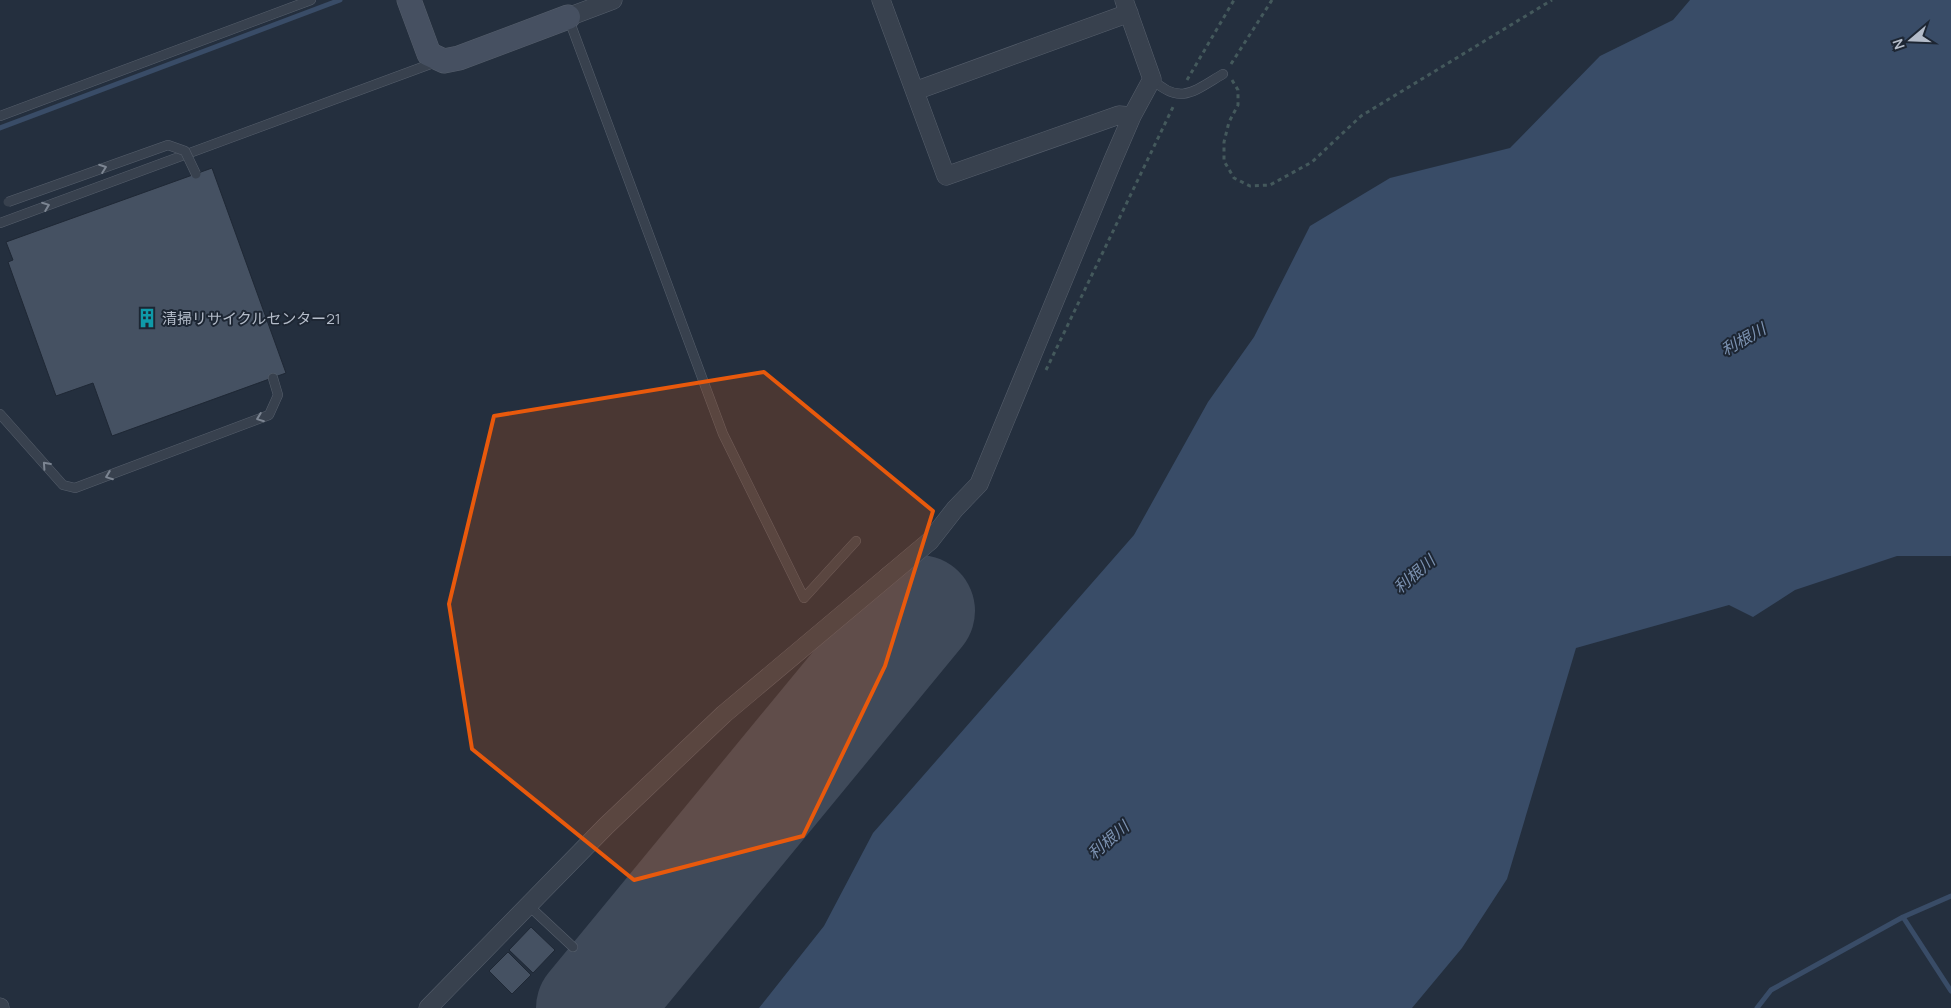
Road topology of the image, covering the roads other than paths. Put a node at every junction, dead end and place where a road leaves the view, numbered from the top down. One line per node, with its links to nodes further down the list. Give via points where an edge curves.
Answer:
1 (311, 0): 12 (lane)
2 (409, 0): 8 (street, via 429,54)
3 (420, 0): 8 (street)
4 (613, 0): 7 (street)
5 (881, 0): 11 (street)
6 (1126, 7): 10 (street); 11 (street)
7 (568, 17): 8 (street, via 459,58); 19 (lane, via 724,434 804,598)
8 (440, 60): 16 (lane, one-way to 8)
9 (1223, 74): 10 (lane, via 1193,92 1179,94 1165,92)
10 (1152, 79): 13 (street)
11 (915, 90): 13 (street, via 946,176 1119,115)
12 (0, 116)
13 (1132, 116): 20 (street, via 979,484 954,508 930,541 724,714 606,826)
14 (196, 174): 15 (lane, one-way to 14, bridge, via 168,145 185,151)
15 (4, 204)
16 (0, 223)
17 (273, 378): 18 (lane, one-way to 18, via 278,395 270,415 75,488 63,485)
18 (0, 414)
19 (856, 541)
20 (529, 906): 21 (lane); 22 (street)
21 (573, 947)
22 (428, 1008)

